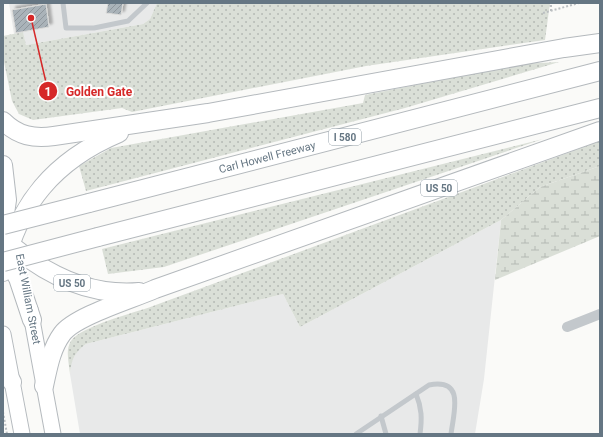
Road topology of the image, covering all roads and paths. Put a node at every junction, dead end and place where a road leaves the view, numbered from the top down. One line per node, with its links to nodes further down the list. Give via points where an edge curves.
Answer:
1 (62, 3): 2 (lane, via 66,28 94,28 128,21)
2 (147, 3)
3 (551, 3): 5 (path)
4 (579, 3): 5 (path)
5 (551, 11): 6 (path)
6 (543, 13)
7 (600, 43): 11 (highway)
8 (600, 71): 14 (highway, Carl Howell Freeway / I 580, bridge, via 89,203)
9 (600, 108): 14 (highway, bridge, via 98,237)
10 (3, 121): 11 (highway, via 17,133 40,138)
11 (138, 124): 14 (highway, via 100,141 66,163 36,194)
12 (600, 131): 15 (highway, US 50)
13 (3, 167): 14 (highway, via 7,204)
14 (7, 246): 15 (highway, US 50, via 52,274 84,287 119,293); 17 (highway)
15 (155, 289): 21 (highway, via 87,316 68,327 53,351)
16 (600, 314): 18 (street)
17 (32, 320): 21 (main road, East William Street)
18 (567, 327)
19 (3, 334): 20 (main road)
20 (7, 375): 26 (main road)
21 (44, 386): 27 (main road, East William Street)
22 (416, 394): 24 (lane); 30 (lane, via 421,406); 31 (lane, via 429,385 447,384 452,389 455,397)
23 (3, 412): 25 (path)
24 (381, 416): 28 (lane); 29 (lane)
25 (7, 434)
26 (22, 434)
27 (53, 434)
28 (356, 434)
29 (386, 434)
30 (420, 434)
31 (451, 434)

